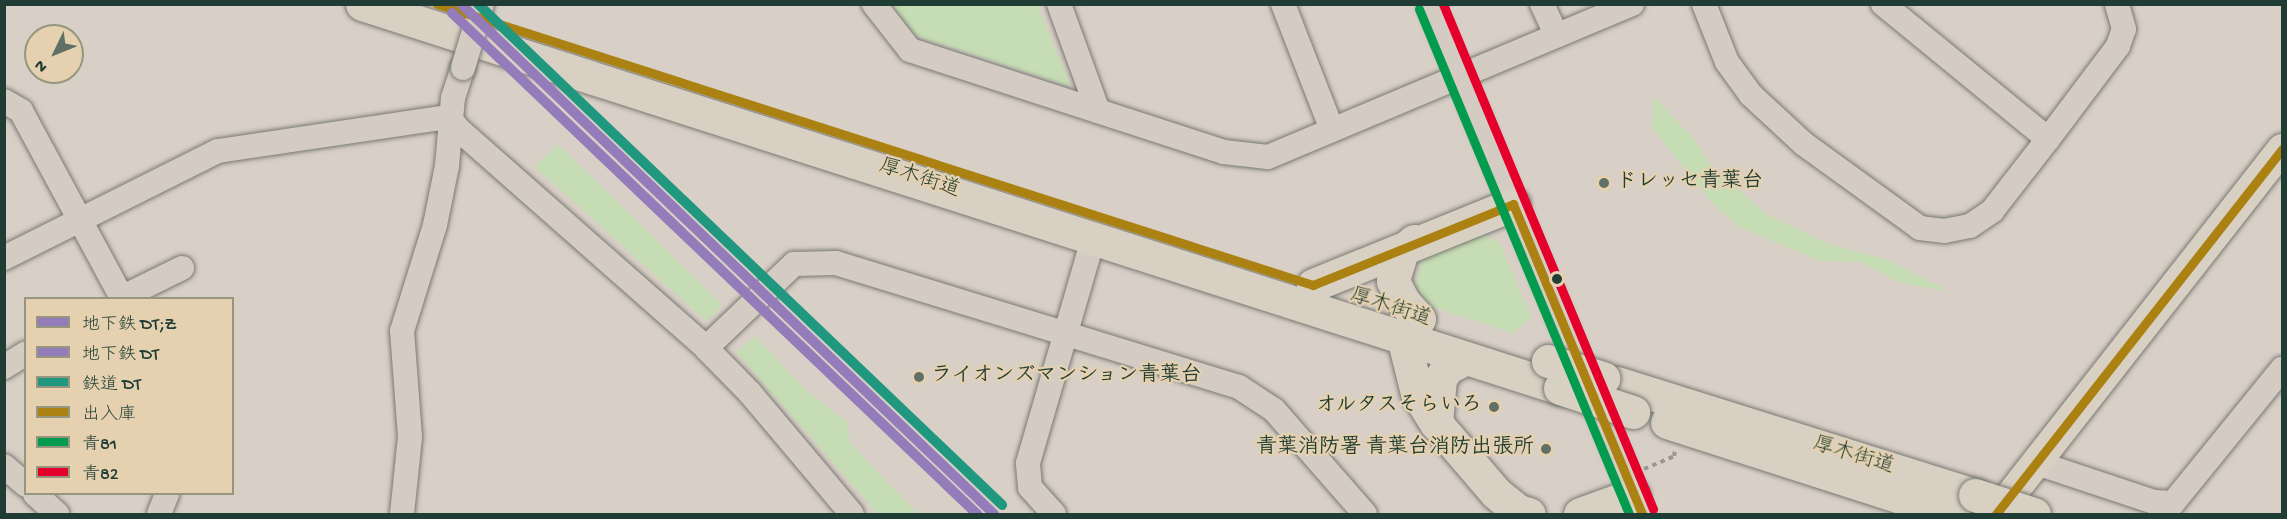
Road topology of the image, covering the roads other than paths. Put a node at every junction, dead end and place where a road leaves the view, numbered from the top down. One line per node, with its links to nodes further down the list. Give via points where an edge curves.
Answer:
1 (362, 4): 23 (highway, 厚木街道)
2 (435, 4): 27 (highway, 厚木街道)
3 (482, 4): 17 (street, bridge)
4 (874, 4): 16 (street, via 910,50)
5 (1059, 4): 16 (street)
6 (1283, 4): 18 (street)
7 (1430, 4): 14 (street)
8 (1542, 4): 13 (street)
9 (1632, 4): 13 (street)
10 (1704, 4): 19 (street, via 1727,62 1751,95 1804,144 1920,228 1944,231 1970,226 1992,211)
11 (1883, 4): 19 (street)
12 (2117, 4): 19 (street, via 2124,28 2118,46)
13 (1557, 36): 14 (street)
14 (1460, 77): 18 (street); 21 (street)
15 (4, 101): 22 (street, via 21,111)
16 (1098, 111): 18 (street, via 1224,152 1268,157)
17 (449, 117): 22 (street, via 218,151); 32 (street); 48 (street, via 447,166 435,225 402,331 410,437)
18 (1332, 130)
19 (2048, 139)
20 (2283, 149): 39 (main road)
21 (1512, 204): 24 (highway); 42 (street)
22 (81, 217): 25 (street); 28 (street)
23 (1094, 237): 30 (highway, 厚木街道); 31 (street)
24 (1414, 241): 27 (highway); 30 (highway, via 1402,251 1393,281)
25 (4, 258)
26 (182, 268): 29 (street)
27 (1313, 285): 30 (highway, 厚木街道)
28 (121, 297)
29 (124, 297)
30 (1411, 328): 34 (highway, 厚木街道); 37 (highway, 厚木街道); 38 (highway, via 1417,393)
31 (1066, 336): 32 (street, via 836,263 802,262 785,272); 50 (street, via 1028,463 1030,487); 51 (street, via 1239,387 1274,410)
32 (706, 348): 49 (street, via 750,393)
33 (24, 354): 35 (street)
34 (1466, 358): 37 (highway, 厚木街道); 38 (highway, via 1447,368 1440,379)
35 (4, 367)
36 (2283, 369): 39 (street, via 2174,504 2154,502)
37 (1554, 374): 45 (highway, 厚木街道, bridge, via 1617,383); 45 (highway, 厚木街道, bridge, via 1633,412)
38 (1436, 423): 52 (highway, via 1496,493)
39 (2037, 463): 45 (main road)
40 (13, 464): 41 (street)
41 (24, 482)
42 (1639, 493): 53 (highway)
43 (35, 495): 46 (street)
44 (167, 495): 47 (street)
45 (1975, 508): 54 (highway, 厚木街道, bridge)
46 (57, 514)
47 (159, 514)
48 (402, 514)
49 (852, 514)
50 (1054, 514)
51 (1365, 514)
52 (1528, 514)
53 (1580, 514)
54 (2035, 514)

